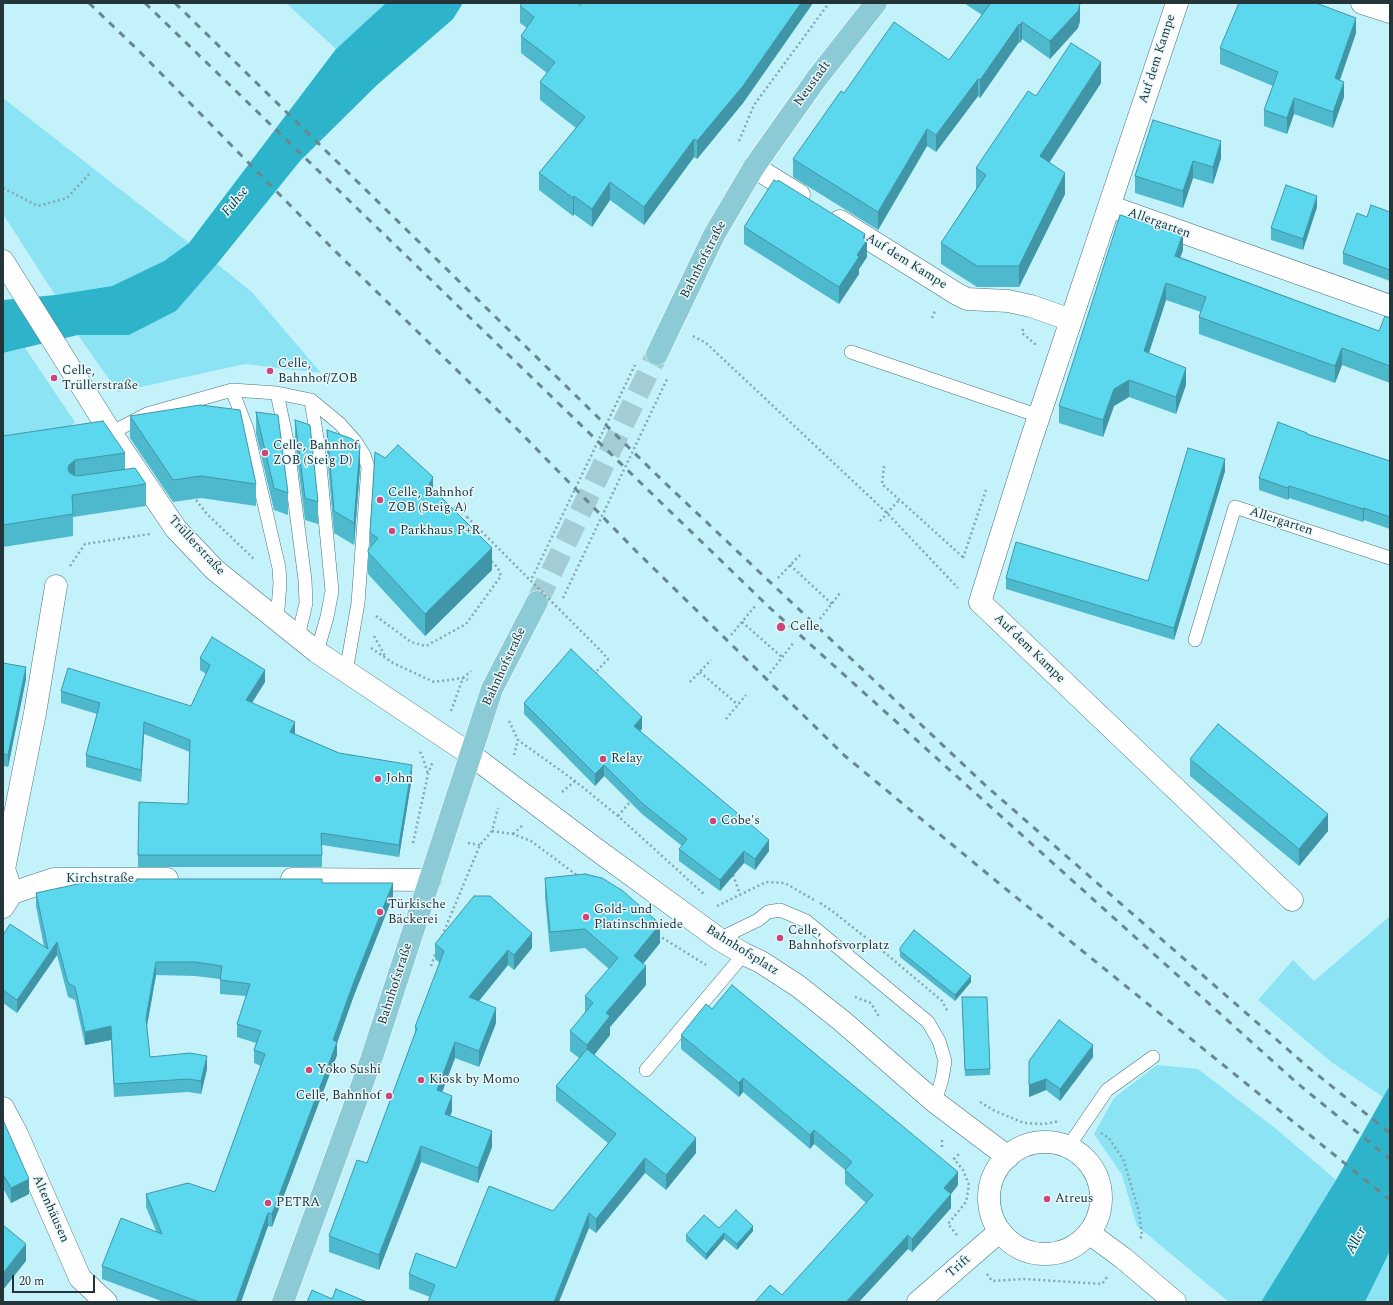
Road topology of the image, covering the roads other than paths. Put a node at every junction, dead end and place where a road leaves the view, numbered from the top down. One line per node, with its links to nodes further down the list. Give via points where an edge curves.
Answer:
1 (876, 3): 5 (main road, Neustadt, via 817,78)
2 (1177, 3): 6 (street, Auf dem Kampe)
3 (1362, 3): 4 (street)
4 (1390, 12)
5 (754, 167): 9 (street, Auf dem Kampe, via 967,299 1008,301); 11 (main road, Bahnhofstraße, via 714,235)
6 (1109, 206): 8 (street, Allergarten); 9 (street, Auf dem Kampe)
7 (3, 261): 16 (street, Trüllerstraße)
8 (1390, 306)
9 (1071, 320): 15 (street, Auf dem Kampe)
10 (851, 352): 15 (lane)
11 (657, 354)
12 (232, 390): 13 (lane); 16 (lane, via 147,414); 20 (lane, via 247,429 279,568)
13 (277, 393): 14 (lane); 21 (lane, via 287,441 305,580 306,602)
14 (311, 400): 23 (lane, via 318,445 332,591); 24 (lane, via 340,424 355,441 368,467 358,603)
15 (1039, 416): 30 (street, Auf dem Kampe, via 980,602)
16 (111, 433): 20 (street, Trüllerstraße, via 137,482 176,529 215,570)
17 (1390, 558): 22 (lane, Allergarten, via 1235,507)
18 (56, 586): 29 (street, Kirchstraße, via 35,713 4,870)
19 (534, 592): 25 (main road, Bahnhofstraße, via 492,689)
20 (277, 621): 21 (street, Trüllerstraße)
21 (298, 637): 23 (street, Trüllerstraße)
22 (1195, 640)
23 (317, 652): 24 (street, Trüllerstraße)
24 (346, 672): 25 (street, Trüllerstraße)
25 (470, 754): 28 (main road, Bahnhofstraße); 31 (street, Bahnhofsplatz)
26 (190, 879): 29 (street, Kirchstraße, via 54,879)
27 (269, 879): 28 (street)
28 (430, 880): 42 (main road, Bahnhofstraße, via 371,1060)
29 (8, 900)
30 (1292, 900)
31 (719, 939): 32 (street, Bahnhofsplatz); 35 (lane, via 758,920 768,912 780,910 806,921 928,1022 939,1041 945,1061)
32 (744, 954): 34 (lane); 35 (street, Bahnhofsplatz, via 798,986)
33 (1153, 1057): 37 (lane, via 1107,1090)
34 (646, 1070)
35 (935, 1102): 38 (street, Bahnhofsplatz)
36 (3, 1108): 41 (street, Altenhäusen, via 80,1278)
37 (1068, 1147): 38 (street, via 1053,1143 1037,1143 1021,1148); 40 (street, via 1090,1165 1100,1185 1099,1213)
38 (1008, 1157): 39 (street, via 997,1169 991,1184 989,1201 992,1216)
39 (1000, 1231): 40 (street, via 1022,1249 1044,1254 1066,1250); 43 (street, Trift)
40 (1089, 1233): 44 (street)
41 (106, 1302)
42 (283, 1302)
43 (918, 1302)
44 (1175, 1302)

